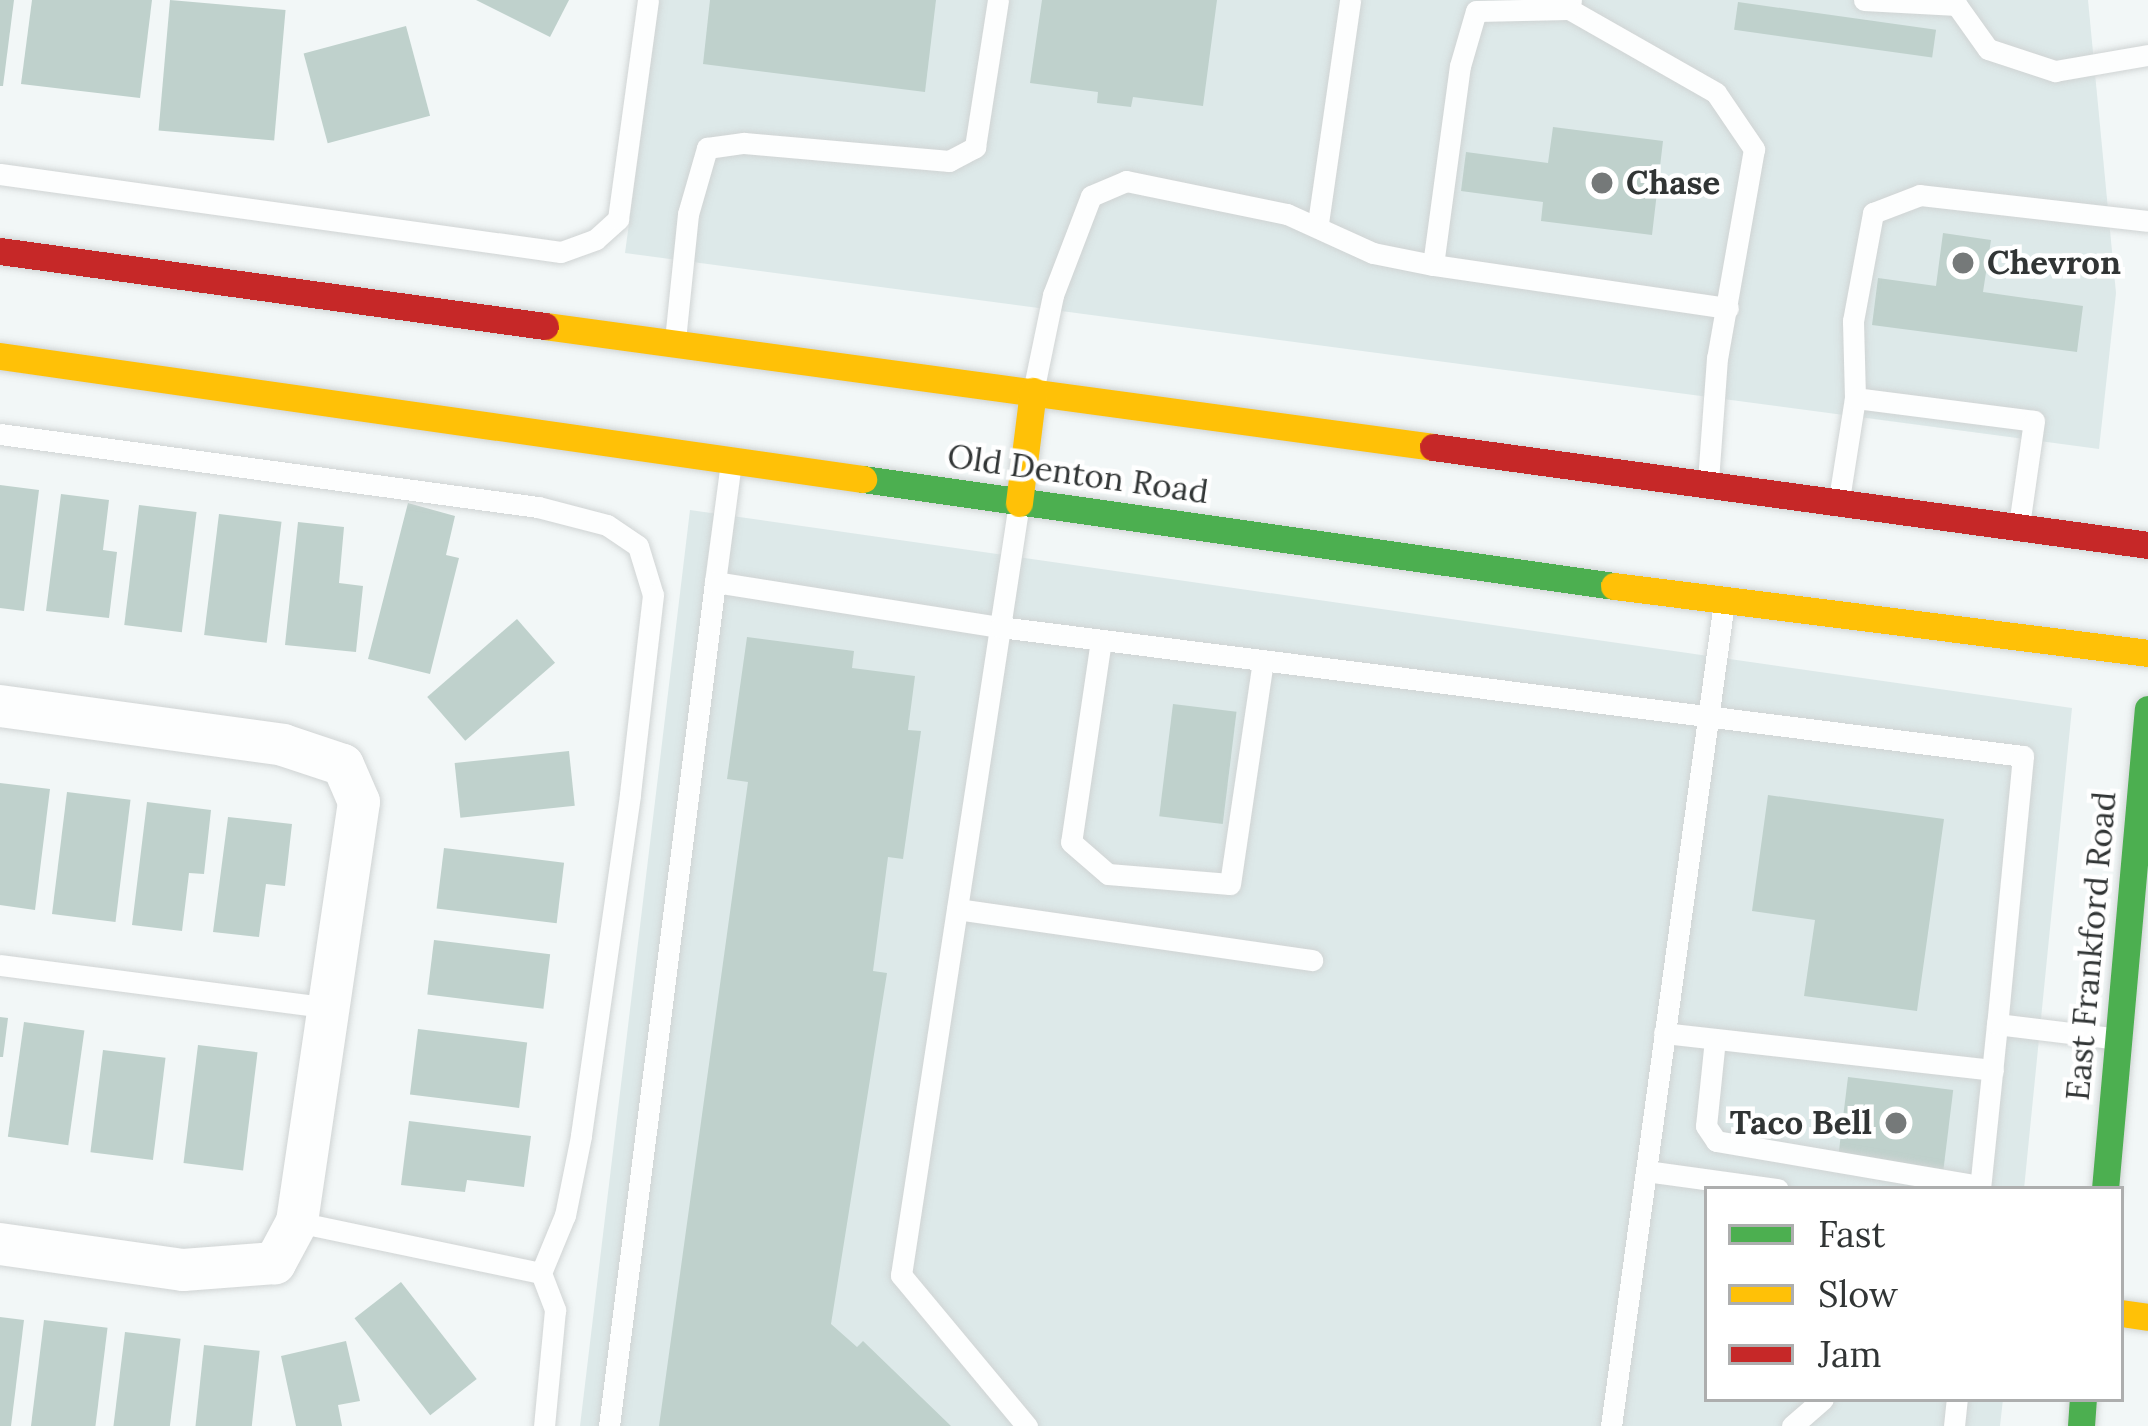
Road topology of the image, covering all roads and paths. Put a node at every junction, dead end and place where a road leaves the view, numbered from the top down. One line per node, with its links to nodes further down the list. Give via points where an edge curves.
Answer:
1 (648, 0): 8 (lane, via 618,219 596,239 561,252)
2 (998, 0): 14 (lane, via 975,147 950,161 745,143 707,148 688,214)
3 (1350, 0): 10 (lane)
4 (1864, 0): 5 (lane)
5 (1955, 3): 7 (lane, via 1988,49 2055,71)
6 (1570, 4): 12 (lane, via 1476,11 1460,66); 13 (lane, via 1716,94 1754,149)
7 (2148, 55)
8 (0, 175)
9 (2148, 221): 17 (lane, via 1920,195 1873,214 1855,301)
10 (1318, 224): 12 (lane, via 1373,254); 16 (lane, via 1126,181 1091,196 1053,295)
11 (0, 251): 14 (main road)
12 (1433, 265): 13 (lane)
13 (1728, 308): 20 (lane)
14 (675, 342): 16 (main road)
15 (0, 356): 19 (main road, Old Denton Road)
16 (1033, 391): 20 (main road); 22 (main road)
17 (1855, 398): 21 (lane); 23 (lane, via 2034,421)
18 (0, 434): 50 (lane, via 538,507 607,525 638,546 653,595 630,795 581,1136 566,1215)
19 (732, 461): 22 (main road, Old Denton Road); 25 (lane)
20 (1708, 480): 21 (main road)
21 (1839, 499): 23 (main road)
22 (1019, 502): 26 (main road, Old Denton Road); 27 (lane)
23 (2018, 526): 24 (main road)
24 (2148, 545)
25 (715, 582): 27 (lane); 53 (lane)
26 (1724, 601): 29 (main road, Old Denton Road); 33 (lane)
27 (1000, 627): 28 (lane); 34 (lane)
28 (1101, 640): 30 (lane); 30 (lane, via 1071,842 1108,874 1230,884)
29 (2148, 653)
30 (1263, 661): 33 (lane)
31 (0, 706): 37 (street, via 283,745 344,765 359,802)
32 (2148, 709): 41 (main road, East Frankford Road)
33 (1708, 720): 38 (lane, via 2023,756); 39 (lane)
34 (957, 908): 35 (lane); 54 (lane, via 901,1275)
35 (1312, 960)
36 (0, 965): 37 (lane)
37 (334, 1002): 48 (street)
38 (1997, 1024): 41 (lane); 42 (lane)
39 (1664, 1034): 40 (lane); 43 (lane)
40 (1715, 1039): 42 (lane); 45 (lane, via 1706,1126 1716,1141)
41 (2120, 1039): 47 (main road, East Frankford Road)
42 (1993, 1070): 46 (lane)
43 (1646, 1171): 44 (lane); 55 (lane)
44 (1756, 1186)
45 (1974, 1186)
46 (1980, 1186)
47 (2104, 1186)
48 (297, 1222): 49 (street, via 275,1263 232,1270); 50 (lane)
49 (0, 1244)
50 (541, 1274): 52 (lane, via 555,1310)
51 (1819, 1402): 56 (lane)
52 (544, 1426)
53 (609, 1426)
54 (1027, 1426)
55 (1610, 1426)
56 (1792, 1426)

